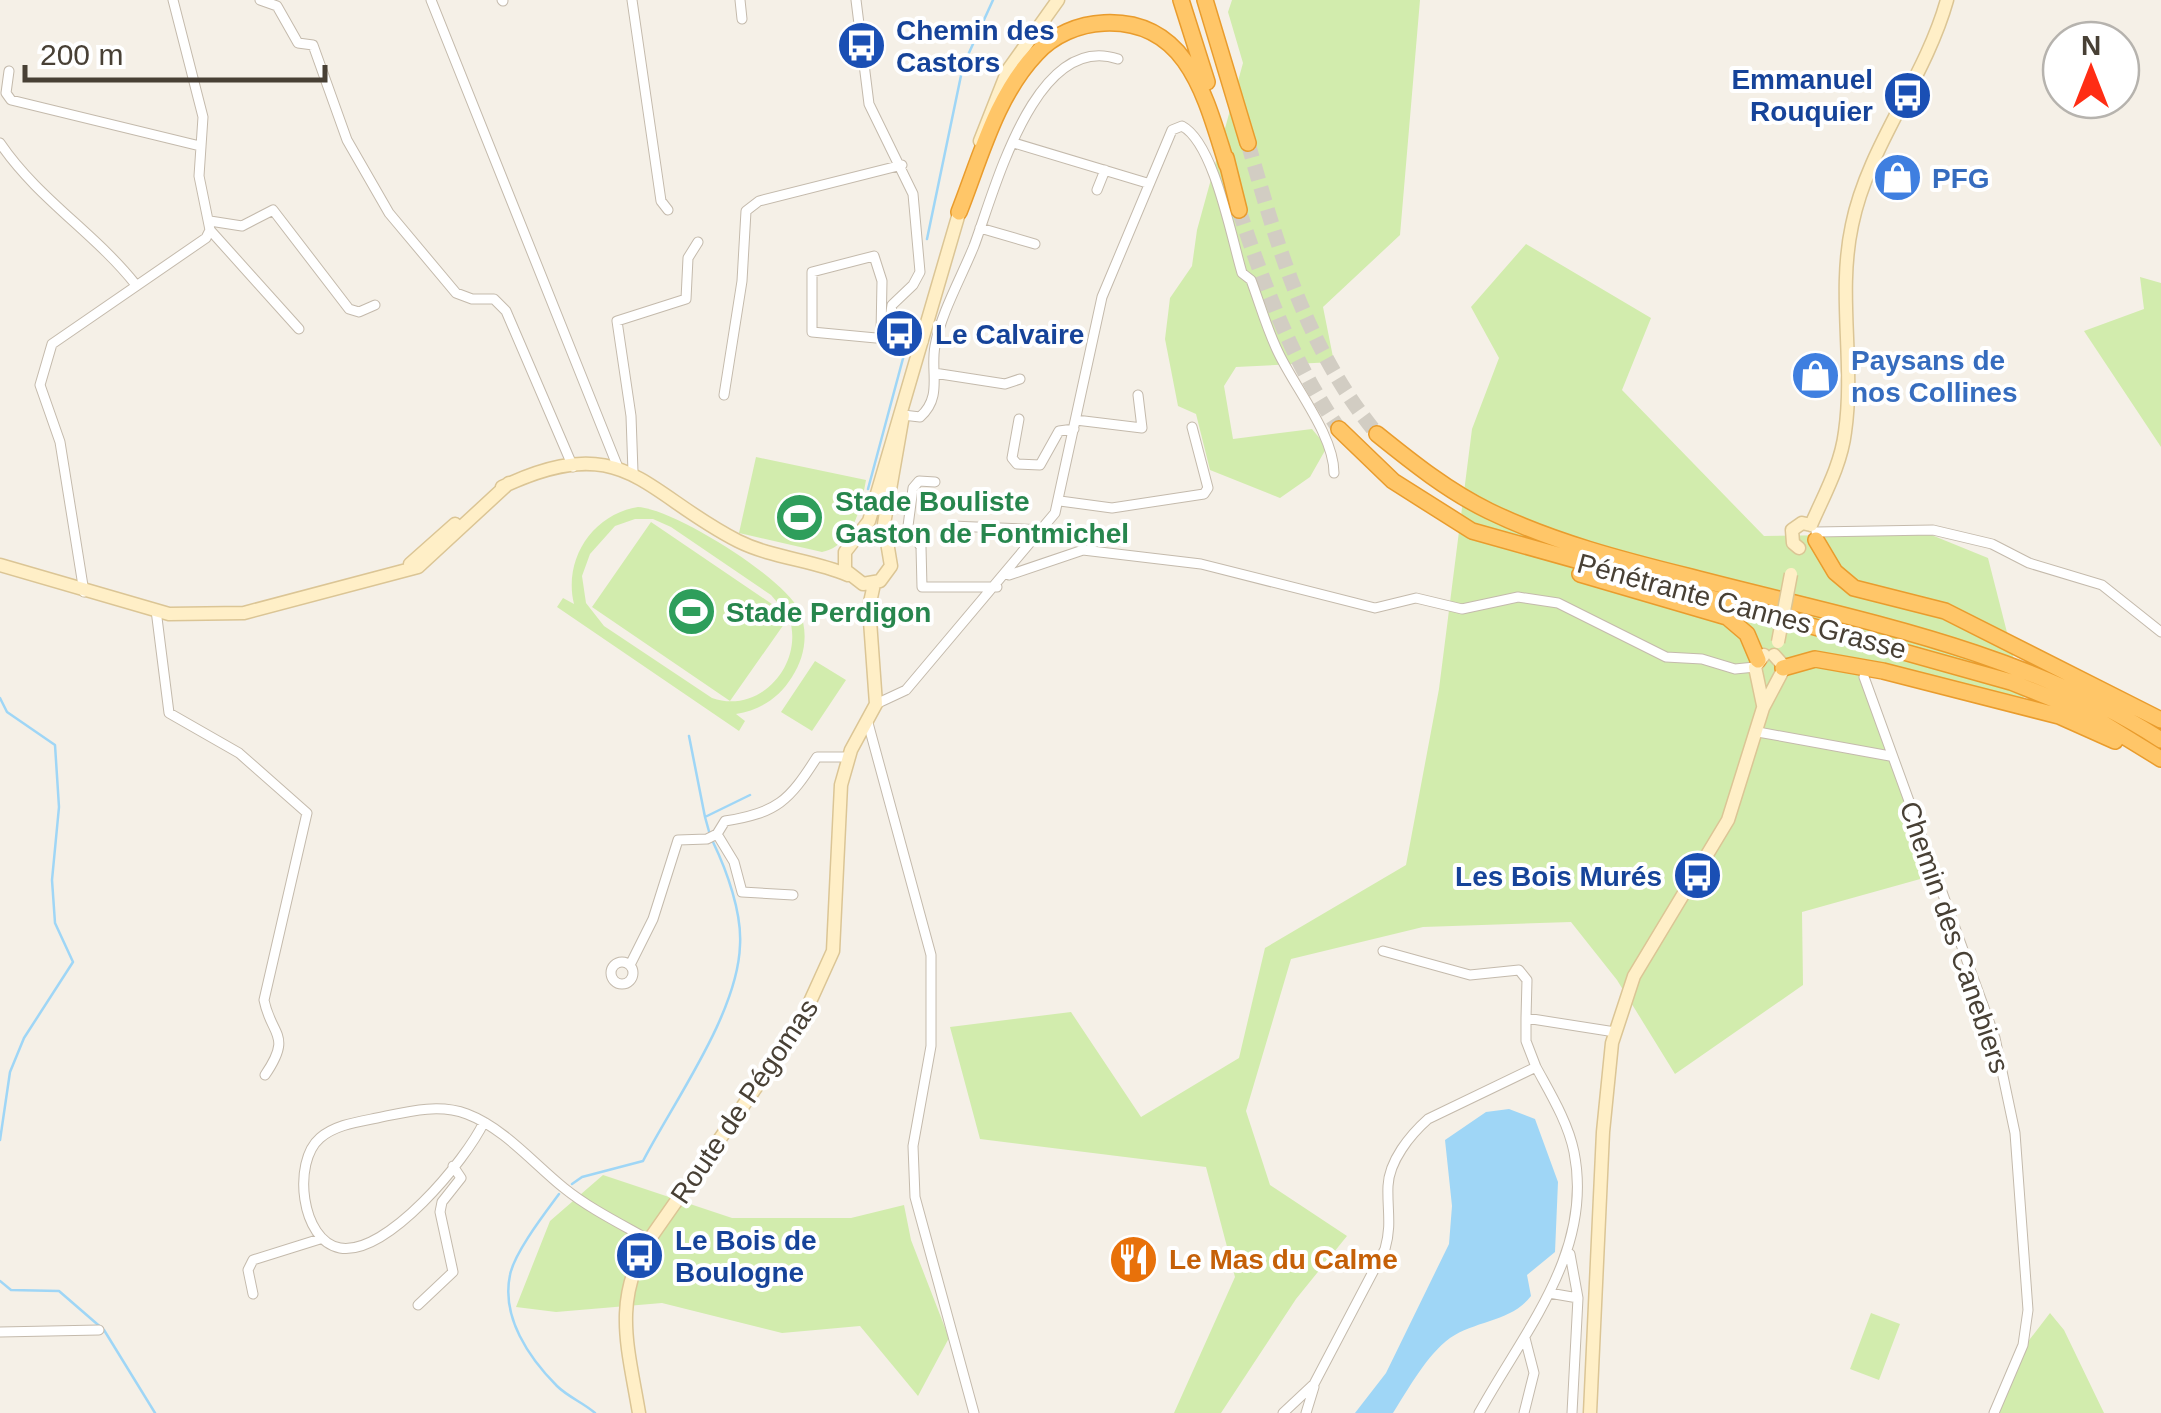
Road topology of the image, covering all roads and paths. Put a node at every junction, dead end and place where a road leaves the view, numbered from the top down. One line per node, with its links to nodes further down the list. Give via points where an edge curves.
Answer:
1 (173, 0): 17 (street, via 203,117)
2 (260, 0): 47 (street, via 286,16 291,38 313,45 347,140 389,213 456,293 494,298 506,311)
3 (431, 0): 46 (street)
4 (632, 0): 23 (street, via 661,201)
5 (740, 0): 11 (street)
6 (856, 0): 19 (street, via 869,104)
7 (1058, 0): 25 (main road, via 994,97)
8 (1181, 0): 18 (highway)
9 (1204, 0): 15 (highway)
10 (1946, 0): 54 (main road, via 1934,42 1863,185 1852,224 1844,286 1845,434)
11 (742, 19)
12 (1118, 60): 14 (street, via 1090,56 1060,71 1025,116)
13 (9, 71): 17 (street, via 11,100)
14 (1014, 143): 20 (street); 27 (street)
15 (1248, 143)
16 (0, 144): 30 (street, via 24,178)
17 (200, 146): 26 (street)
18 (1227, 165): 24 (highway); 25 (highway, via 1198,78 1182,52 1147,30 1093,24 1056,37 1028,64 993,126)
19 (902, 166): 32 (street, via 913,194 920,263 913,285 892,305); 38 (street, via 746,210)
20 (1104, 170): 21 (street); 22 (street)
21 (1147, 183): 42 (street, via 1102,297); 49 (street, via 1172,130 1194,132 1242,273 1251,280 1310,415 1334,450)
22 (1097, 190)
23 (668, 210)
24 (1239, 210)
25 (959, 212): 35 (main road)
26 (210, 226): 30 (street, via 206,238); 31 (street, via 242,226 273,210 349,309); 33 (street)
27 (980, 228): 29 (street); 36 (street, via 935,345)
28 (698, 242): 48 (street, via 688,258 686,299 617,321)
29 (1034, 244)
30 (136, 285): 66 (street, via 52,344 41,369)
31 (375, 306)
32 (894, 327): 34 (street); 35 (street)
33 (299, 329)
34 (881, 333): 34 (street, via 876,338 812,332 812,272 874,256 882,281)
35 (923, 342): 40 (main road)
36 (934, 373): 37 (street, via 1006,384); 40 (street, via 929,410 920,417)
37 (1020, 379)
38 (724, 395)
39 (1138, 395): 42 (street, via 1142,428)
40 (903, 415): 55 (main road); 56 (main road)
41 (1019, 419): 42 (street, via 1012,458 1017,464 1040,465 1059,431)
42 (1075, 424): 51 (street)
43 (1192, 427): 51 (street, via 1204,494 1112,508)
44 (1339, 429): 57 (highway, Pénétrante Cannes Grasse, via 1430,508)
45 (1378, 434): 76 (highway, Pénétrante Cannes Grasse, via 1447,486 1524,527 2017,667)
46 (617, 465): 47 (main road); 48 (main road)
47 (574, 467): 68 (main road, via 509,483 418,567 244,613)
48 (633, 472): 61 (main road, via 738,541)
49 (1334, 473)
50 (935, 482): 65 (street, via 919,481 912,488 908,526 922,547 922,587)
51 (1060, 501): 53 (street)
52 (952, 526): 53 (street)
53 (1044, 530): 62 (street)
54 (1814, 532): 58 (main road, via 1807,548); 58 (main road, via 1798,524 1792,530); 69 (street, via 1933,530 1992,544 2102,584); 73 (highway, via 1835,572 1854,588 1945,611)
55 (859, 538): 56 (main road); 59 (main road)
56 (884, 544): 64 (main road, via 891,566)
57 (1512, 546): 70 (highway, via 1537,562 1727,617); 79 (highway, Pénétrante Cannes Grasse, via 2011,682 2082,711)
58 (1799, 548): 70 (main road, bridge)
59 (843, 558): 61 (main road); 63 (main road)
60 (0, 565): 66 (main road)
61 (827, 566): 63 (main road)
62 (1006, 576): 65 (street); 70 (street, via 1082,550 1201,564 1375,608 1416,598 1462,610 1518,598 1558,603 1666,657 1735,670)
63 (853, 579): 64 (main road); 67 (main road, Route de Pégomas)
64 (874, 584): 67 (main road, Route de Pégomas)
65 (996, 587): 72 (street, via 906,690)
66 (84, 592): 68 (main road)
67 (869, 607): 72 (main road, Route de Pégomas)
68 (156, 610): 87 (street, via 169,713 239,753 307,813 264,1000 280,1046)
69 (2161, 632)
70 (1769, 664): 75 (main road); 79 (highway, via 1833,660 2009,703 2059,716)
71 (1864, 677): 77 (street, Chemin des Canebiers)
72 (876, 704): 74 (main road, Route de Pégomas)
73 (2161, 720)
74 (868, 724): 78 (main road, Route de Pégomas); 102 (street, via 931,955 931,1046 914,1146 915,1197)
75 (1758, 732): 77 (street); 85 (main road, via 1728,820 1634,976)
76 (2161, 740)
77 (1890, 756): 109 (street, Chemin des Canebiers, via 1995,1038 2015,1133 2028,1310 2022,1345)
78 (849, 757): 80 (street, via 816,757 791,797 725,821); 91 (main road, Route de Pégomas, via 839,810 836,927 824,976 799,1026)
79 (2161, 762)
80 (713, 836): 81 (street, via 734,862 742,892); 83 (street, via 678,840)
81 (792, 895)
82 (1383, 951): 84 (street, via 1470,976 1519,970 1526,980)
83 (630, 965)
84 (1526, 1018): 85 (street); 86 (street)
85 (1614, 1032): 108 (main road)
86 (1536, 1067): 92 (street, via 1574,1150); 100 (street, via 1428,1119 1407,1142 1388,1186 1392,1228 1385,1249)
87 (265, 1075)
88 (484, 1122): 89 (street); 90 (street, via 465,1113 422,1110 336,1127 319,1139 304,1180); 91 (street, via 567,1191)
89 (453, 1166): 90 (street, via 399,1226 368,1244 337,1248); 96 (street, via 461,1178 440,1212 453,1272)
90 (320, 1238): 94 (street, via 254,1260 248,1270)
91 (649, 1240): 101 (main road, Route de Pégomas, via 630,1274 624,1312)
92 (1570, 1252): 93 (street); 95 (street)
93 (1548, 1293): 95 (street); 99 (street)
94 (254, 1294)
95 (1578, 1298): 107 (street)
96 (418, 1306)
97 (99, 1330): 98 (street)
98 (0, 1332)
99 (1525, 1338): 105 (street); 106 (street, via 1534,1372)
100 (1314, 1384): 103 (street); 104 (street)
101 (639, 1413)
102 (974, 1413)
103 (1282, 1413)
104 (1306, 1413)
105 (1478, 1413)
106 (1524, 1413)
107 (1572, 1413)
108 (1590, 1413)
109 (1994, 1413)

